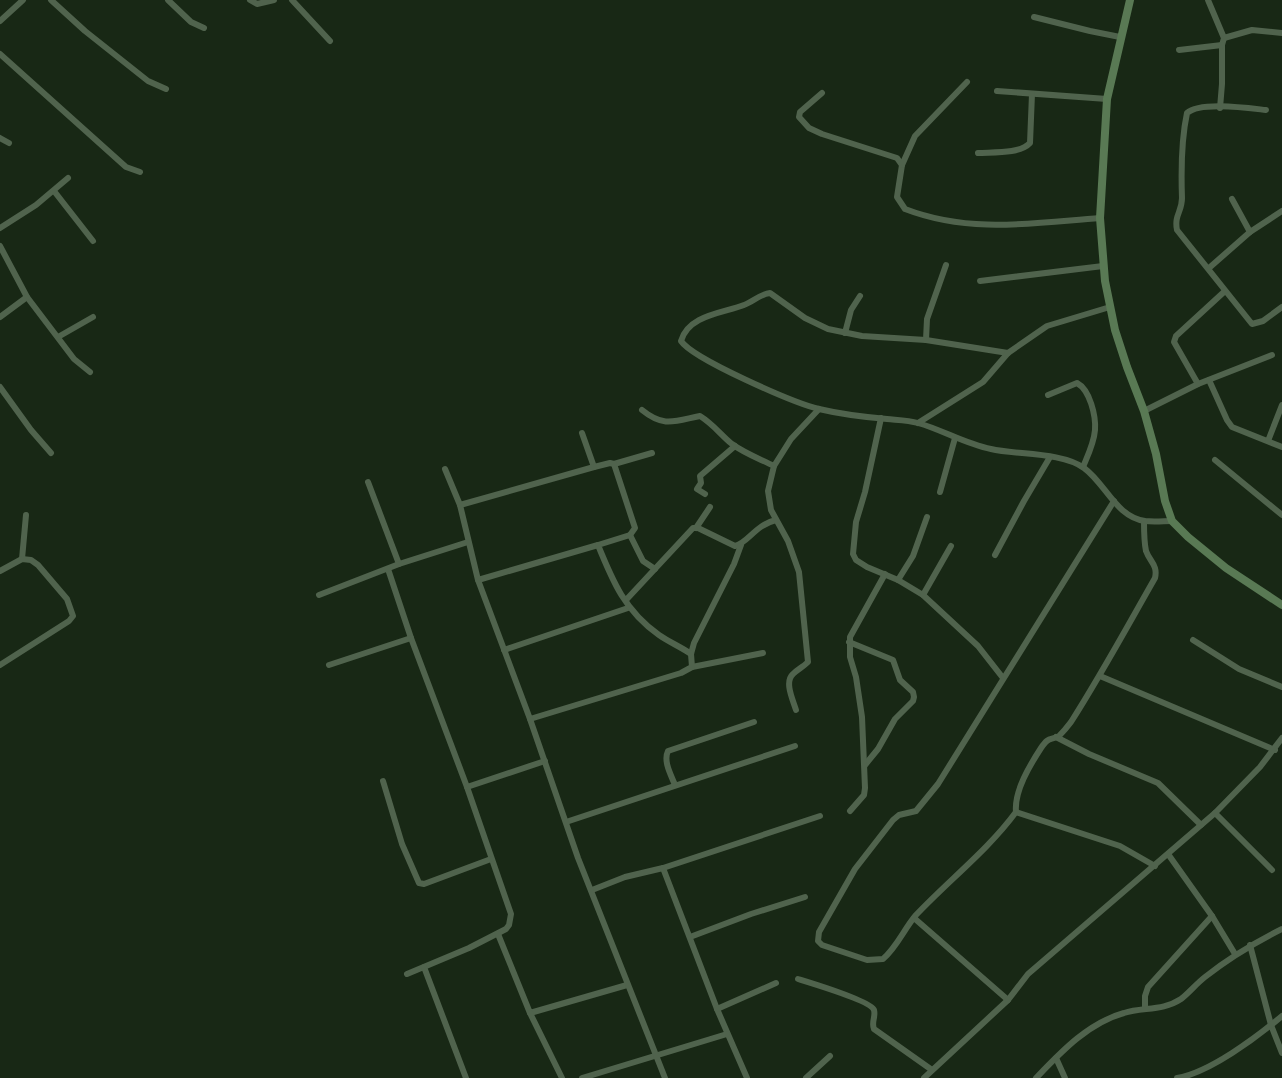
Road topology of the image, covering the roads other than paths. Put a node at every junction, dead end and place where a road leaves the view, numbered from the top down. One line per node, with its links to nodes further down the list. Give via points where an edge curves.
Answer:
1 (23, 0): 10 (street)
2 (51, 0): 19 (street, via 148,81)
3 (168, 0): 11 (street, via 191,22)
4 (250, 0): 5 (street)
5 (274, 0)
6 (292, 0): 14 (street)
7 (1130, 0): 13 (street)
8 (1208, 0): 15 (street)
9 (1034, 17): 13 (street)
10 (0, 21)
11 (204, 28)
12 (1282, 33): 15 (street, via 1252,30)
13 (1120, 37): 23 (street)
14 (330, 41)
15 (1223, 41): 16 (street); 24 (street)
16 (1179, 50)
17 (0, 54): 30 (street, via 126,167)
18 (967, 82): 29 (street, via 915,136)
19 (166, 89)
20 (997, 91): 22 (street)
21 (822, 93): 29 (street, via 800,112 809,128 891,154)
22 (1032, 94): 23 (street); 28 (street, via 1030,143 1012,150)
23 (1107, 99): 35 (street)
24 (1220, 108): 25 (street); 42 (street, via 1193,108 1187,113 1181,161 1182,200 1175,220 1178,230)
25 (1266, 110)
26 (0, 138): 27 (street)
27 (9, 143)
28 (978, 153)
29 (902, 165): 35 (street, via 897,197 905,209 918,214 957,224 986,226)
30 (140, 172)
31 (68, 178): 32 (street)
32 (54, 191): 36 (street); 38 (street)
33 (1232, 199): 37 (street)
34 (1282, 211): 37 (street)
35 (1100, 218): 41 (street)
36 (0, 228)
37 (1250, 232): 42 (street)
38 (93, 241)
39 (0, 246): 46 (street)
40 (946, 265): 53 (street, via 927,319)
41 (1103, 266): 43 (street); 47 (street)
42 (1209, 268): 44 (street)
43 (980, 281)
44 (1225, 291): 48 (street, via 1252,324); 58 (street, via 1174,342)
45 (860, 296): 51 (street, via 851,310)
46 (27, 297): 49 (street); 52 (street)
47 (1110, 307): 54 (street, via 1047,326); 64 (street)
48 (1282, 307)
49 (0, 317)
50 (93, 317): 52 (street)
51 (845, 333): 53 (street); 62 (street, via 805,318 770,293 700,318 682,335 681,341 696,354 753,383)
52 (58, 337): 56 (street, via 74,359)
53 (926, 340): 54 (street)
54 (1008, 353): 66 (street, via 983,382)
55 (1272, 355): 57 (street)
56 (90, 372)
57 (1209, 380): 58 (street); 69 (street, via 1232,427)
58 (1198, 384): 64 (street)
59 (0, 387): 72 (street)
60 (1048, 395): 79 (street, via 1077,383 1086,390 1095,430)
61 (1282, 405): 69 (street)
62 (819, 409): 65 (street); 77 (street, via 791,439)
63 (642, 410): 70 (street, via 667,423 700,416)
64 (1144, 411): 92 (street)
65 (881, 418): 66 (street); 105 (street, via 852,544 856,560)
66 (918, 423): 68 (street)
67 (582, 433): 78 (street)
68 (955, 438): 74 (street, via 991,450); 82 (street)
69 (1268, 441): 71 (street)
70 (735, 446): 77 (street); 83 (street, via 700,476 697,489)
71 (1282, 447)
72 (51, 453)
73 (652, 453): 76 (street)
74 (1050, 457): 79 (street); 99 (street)
75 (1215, 460): 88 (street)
76 (614, 464): 78 (street); 94 (street, via 635,528)
77 (774, 466): 90 (street, via 768,491)
78 (594, 467): 85 (street)
79 (1083, 467): 84 (street)
80 (445, 469): 85 (street)
81 (368, 482): 101 (street)
82 (940, 492)
83 (705, 494)
84 (1114, 501): 91 (street, via 1131,516); 122 (street)
85 (460, 505): 95 (street)
86 (710, 507): 93 (street)
87 (26, 515): 100 (street)
88 (1282, 515)
89 (927, 517): 107 (street, via 913,556)
90 (776, 520): 97 (street, via 766,522); 124 (street, via 799,572 808,662 788,682)
91 (1144, 521): 92 (street); 121 (street, via 1146,550 1154,564 1155,578)
92 (1172, 521): 111 (street, via 1226,568)
93 (696, 528): 97 (street, via 727,543); 103 (street)
94 (630, 535): 96 (street); 103 (street, via 644,561)
95 (468, 542): 101 (street); 106 (street)
96 (598, 545): 106 (street); 110 (street)
97 (741, 545): 117 (street)
98 (951, 546): 109 (street)
99 (995, 555)
100 (22, 559): 104 (street); 118 (street, via 38,565 67,599 73,616)
101 (399, 564): 102 (street)
102 (388, 569): 108 (street); 112 (street)
103 (655, 569): 110 (street)
104 (0, 571)
105 (885, 574): 107 (street); 114 (street)
106 (477, 580): 115 (street)
107 (898, 580): 109 (street)
108 (319, 595)
109 (923, 595): 122 (street, via 978,646)
110 (627, 604): 115 (street); 117 (street, via 659,635)
111 (1282, 605)
112 (411, 638): 119 (street); 135 (street)
113 (1193, 640): 123 (street, via 1239,669)
114 (849, 642): 132 (street, via 862,717); 132 (street, via 893,660 900,680 914,697)
115 (504, 650): 125 (street)
116 (763, 653): 120 (street)
117 (691, 654): 120 (street)
118 (0, 665)
119 (329, 665)
120 (692, 667): 125 (street)
121 (1100, 676): 127 (street, via 1070,723); 130 (street)
122 (1003, 678): 150 (street, via 924,804 893,820 855,869 819,933 819,941 877,961 887,955)
123 (1282, 687)
124 (796, 710)
125 (530, 719): 131 (street)
126 (754, 722): 134 (street, via 668,751 666,761)
127 (1056, 737): 137 (street, via 1046,741 1028,770); 141 (street, via 1158,783)
128 (1282, 738): 130 (street)
129 (795, 746): 134 (street)
130 (1275, 750): 138 (street)
131 (545, 760): 135 (street); 140 (street)
132 (865, 765): 136 (street, via 864,795)
133 (383, 781): 143 (street, via 402,844 419,883)
134 (675, 785): 140 (street)
135 (467, 787): 143 (street)
136 (850, 811)
137 (1016, 812): 144 (street, via 1120,846); 150 (street, via 1000,834)
138 (1215, 813): 141 (street); 146 (street)
139 (820, 816): 145 (street)
140 (566, 822): 147 (street)
141 (1201, 825): 142 (street)
142 (1168, 854): 144 (street); 149 (street)
143 (491, 859): 152 (street, via 511,914 509,925)
144 (1155, 866): 161 (street, via 1028,974)
145 (663, 868): 147 (street); 153 (street)
146 (1272, 870)
147 (592, 890): 160 (street)
148 (805, 897): 153 (street)
149 (1212, 916): 155 (street); 163 (street, via 1148,987)
150 (914, 918): 161 (street)
151 (1282, 929): 154 (street)
152 (498, 934): 156 (street); 164 (street)
153 (690, 937): 162 (street)
154 (1250, 945): 155 (street); 166 (street)
155 (1235, 954): 163 (street, via 1181,999 1165,1007)
156 (424, 967): 157 (street); 173 (street)
157 (407, 974)
158 (798, 979): 172 (street, via 873,1007 874,1029)
159 (776, 983): 162 (street)
160 (627, 985): 164 (street); 169 (street)
161 (1008, 1000): 172 (street)
162 (717, 1009): 167 (street)
163 (1145, 1009): 171 (street, via 1124,1012 1099,1023)
164 (530, 1013): 174 (street)
165 (1282, 1016): 166 (street)
166 (1271, 1025): 168 (street); 182 (street, via 1205,1068)
167 (727, 1034): 169 (street); 177 (street)
168 (1282, 1053)
169 (657, 1054): 175 (street); 176 (street)
170 (830, 1056): 178 (street)
171 (1056, 1058): 180 (street); 181 (street)
172 (932, 1070): 179 (street)
173 (466, 1078)
174 (562, 1078)
175 (582, 1078)
176 (665, 1078)
177 (747, 1078)
178 (806, 1078)
179 (924, 1078)
180 (1036, 1078)
181 (1065, 1078)
182 (1178, 1078)

